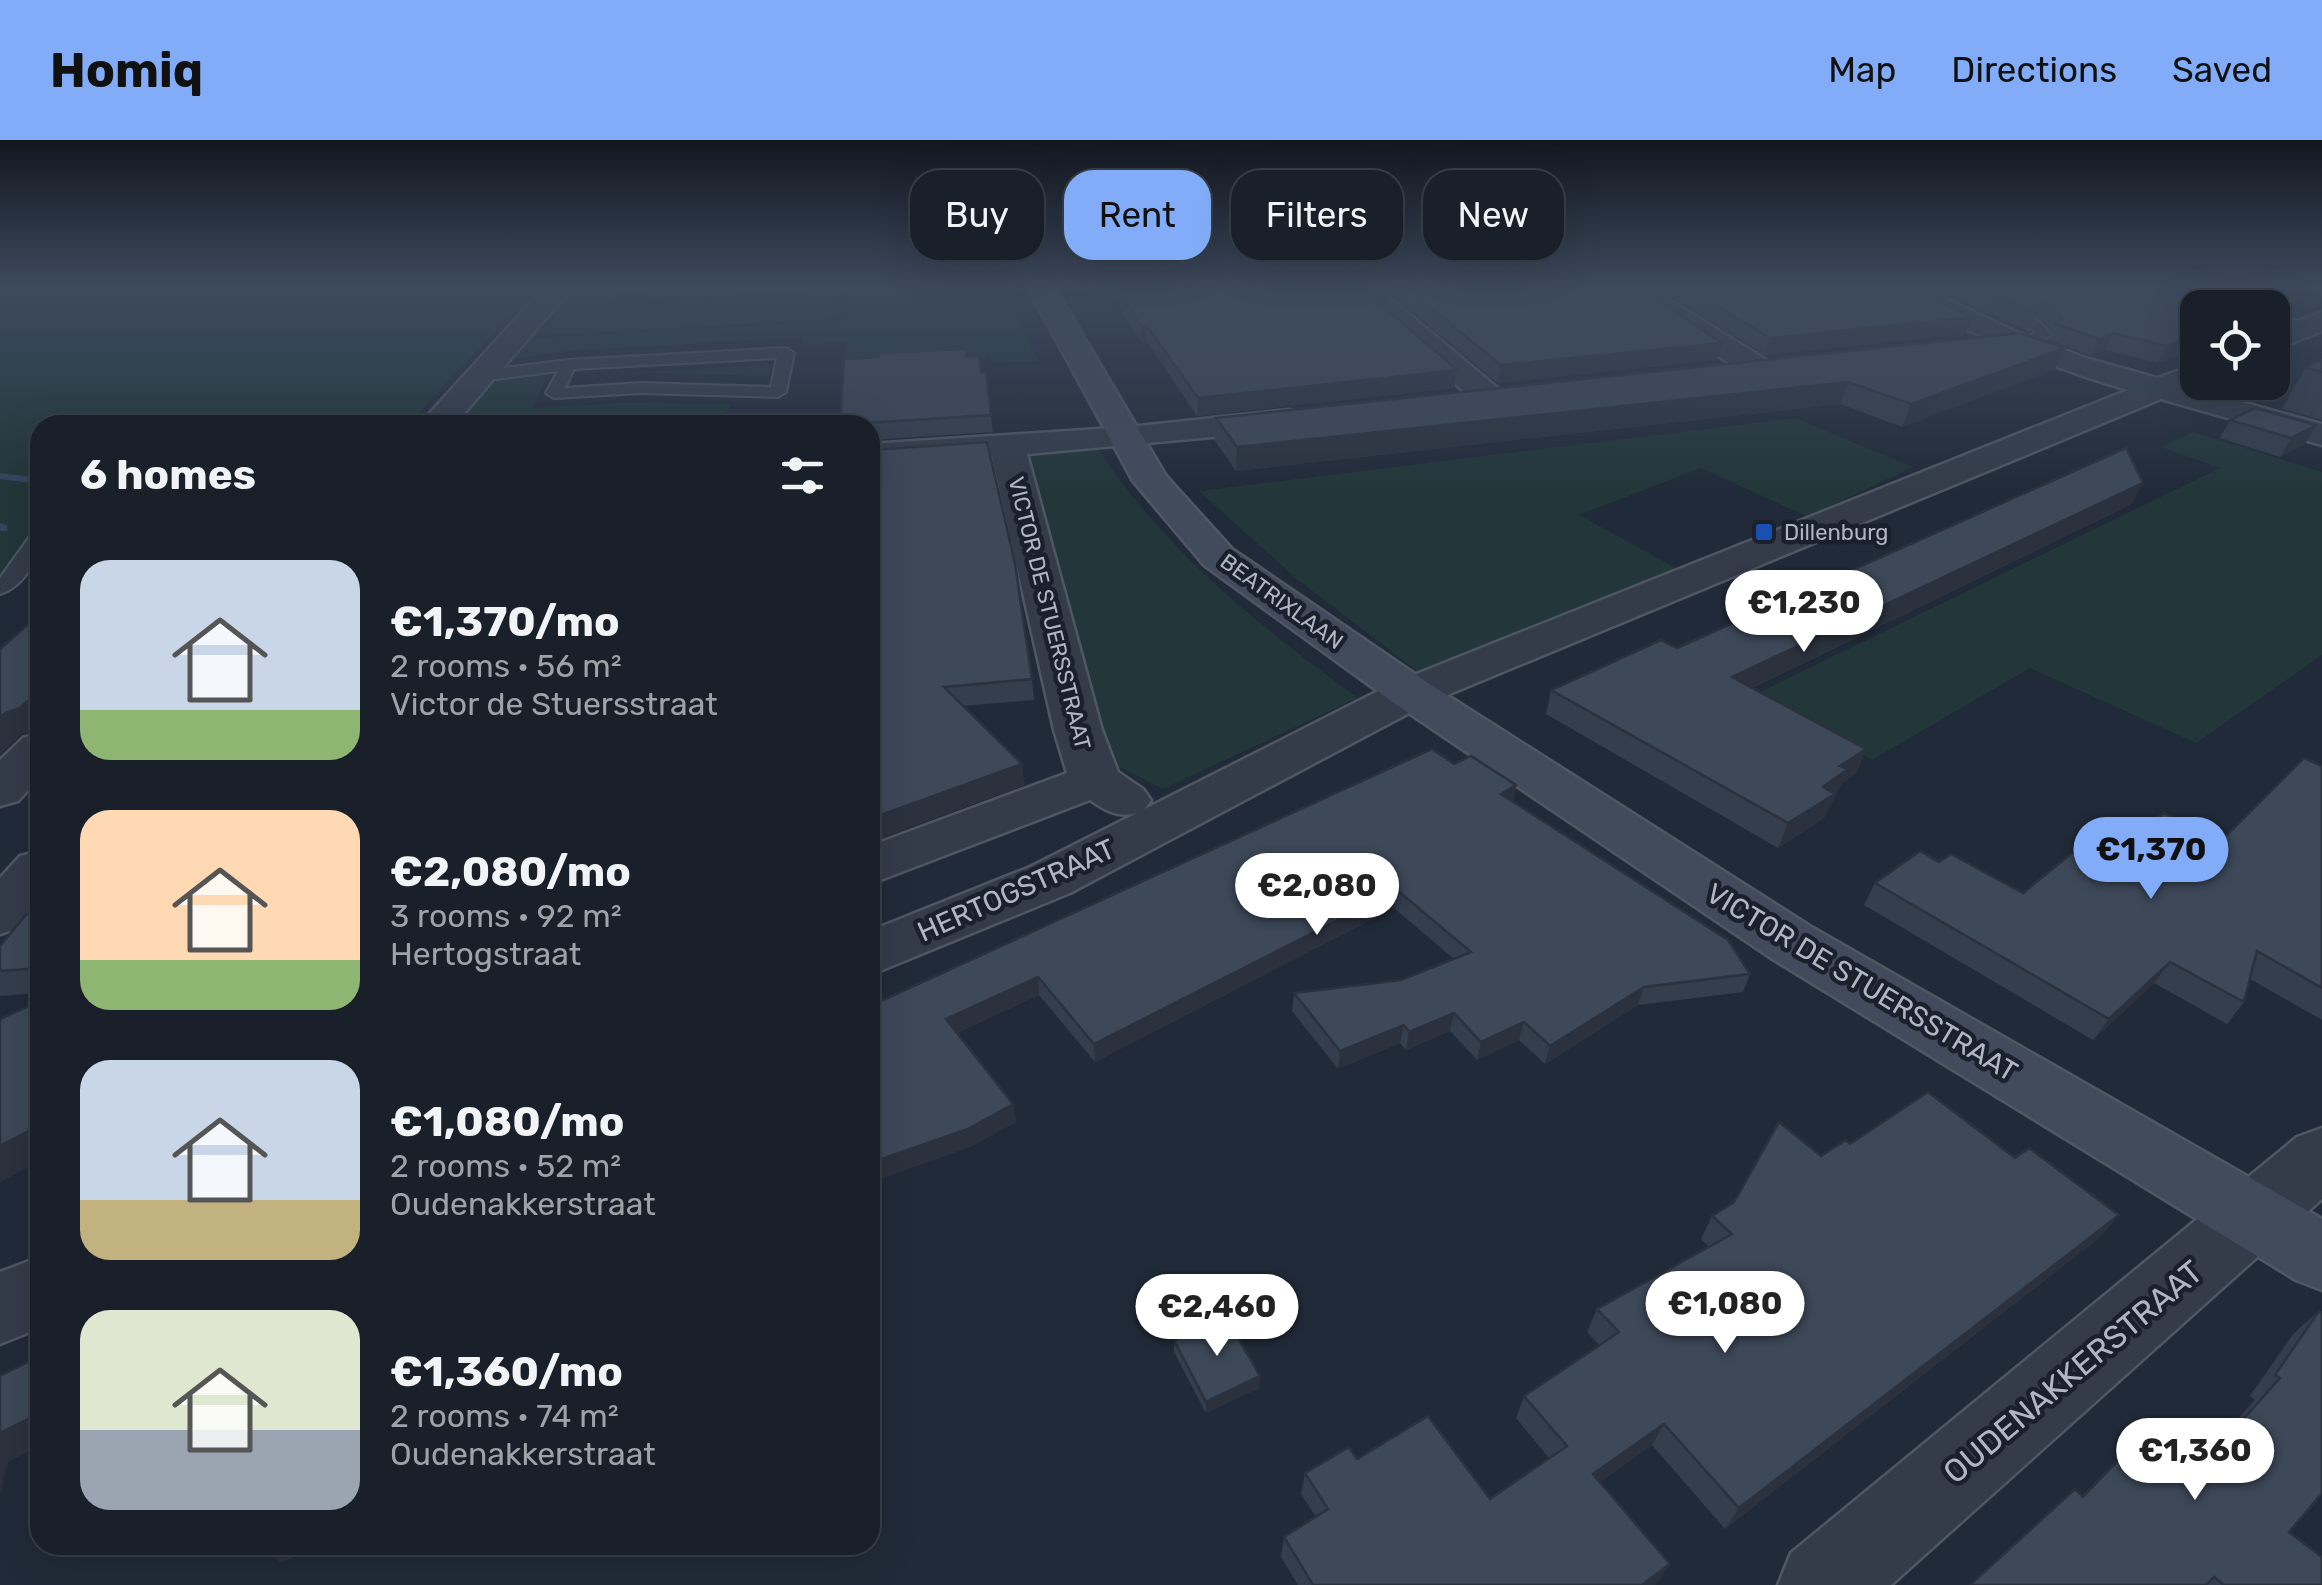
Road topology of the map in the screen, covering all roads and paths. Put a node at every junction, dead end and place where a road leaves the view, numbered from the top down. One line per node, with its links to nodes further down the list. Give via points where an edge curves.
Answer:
1 (496, 357): 11 (street)
2 (707, 357): 8 (lane)
3 (785, 357): 8 (lane, via 778,392 554,393)
4 (1082, 357): 21 (street, BEATRIXLAAN)
5 (1442, 357): 16 (street)
6 (1740, 357): 10 (street)
7 (2055, 357): 14 (street)
8 (569, 365): 11 (lane)
9 (1798, 366): 10 (street)
10 (1760, 370): 12 (street)
11 (480, 376): 18 (street)
12 (1702, 376)
13 (2180, 380): 14 (street)
14 (2160, 388): 20 (street); 26 (street)
15 (1528, 394): 16 (street)
16 (1490, 398): 17 (street)
17 (1452, 402)
18 (445, 415)
19 (1319, 416): 21 (street)
20 (2322, 435)
21 (1129, 437): 22 (street); 26 (street, BEATRIXLAAN, via 1151,481 1218,557)
22 (1007, 445): 23 (street); 28 (street, VICTOR DE STUERSSTRAAT)
23 (880, 453)
24 (30, 551): 25 (lane)
25 (0, 588)
26 (1411, 693): 30 (street, HERTOGSTRAAT); 36 (street, VICTOR DE STUERSSTRAAT, via 1792,943)
27 (30, 758): 29 (street)
28 (1095, 780): 30 (street, HERTOGSTRAAT); 31 (street)
29 (0, 790)
30 (1162, 823): 34 (street, HERTOGSTRAAT, via 1050,880)
31 (880, 862)
32 (30, 880): 33 (street)
33 (0, 914)
34 (880, 950)
35 (2322, 1157): 36 (street, OUDENAKKERSTRAAT)
36 (2255, 1216): 37 (street, VICTOR DE STUERSSTRAAT); 40 (street, OUDENAKKERSTRAAT)
37 (2322, 1257)
38 (30, 1296): 39 (street)
39 (0, 1310)
40 (1823, 1585)

